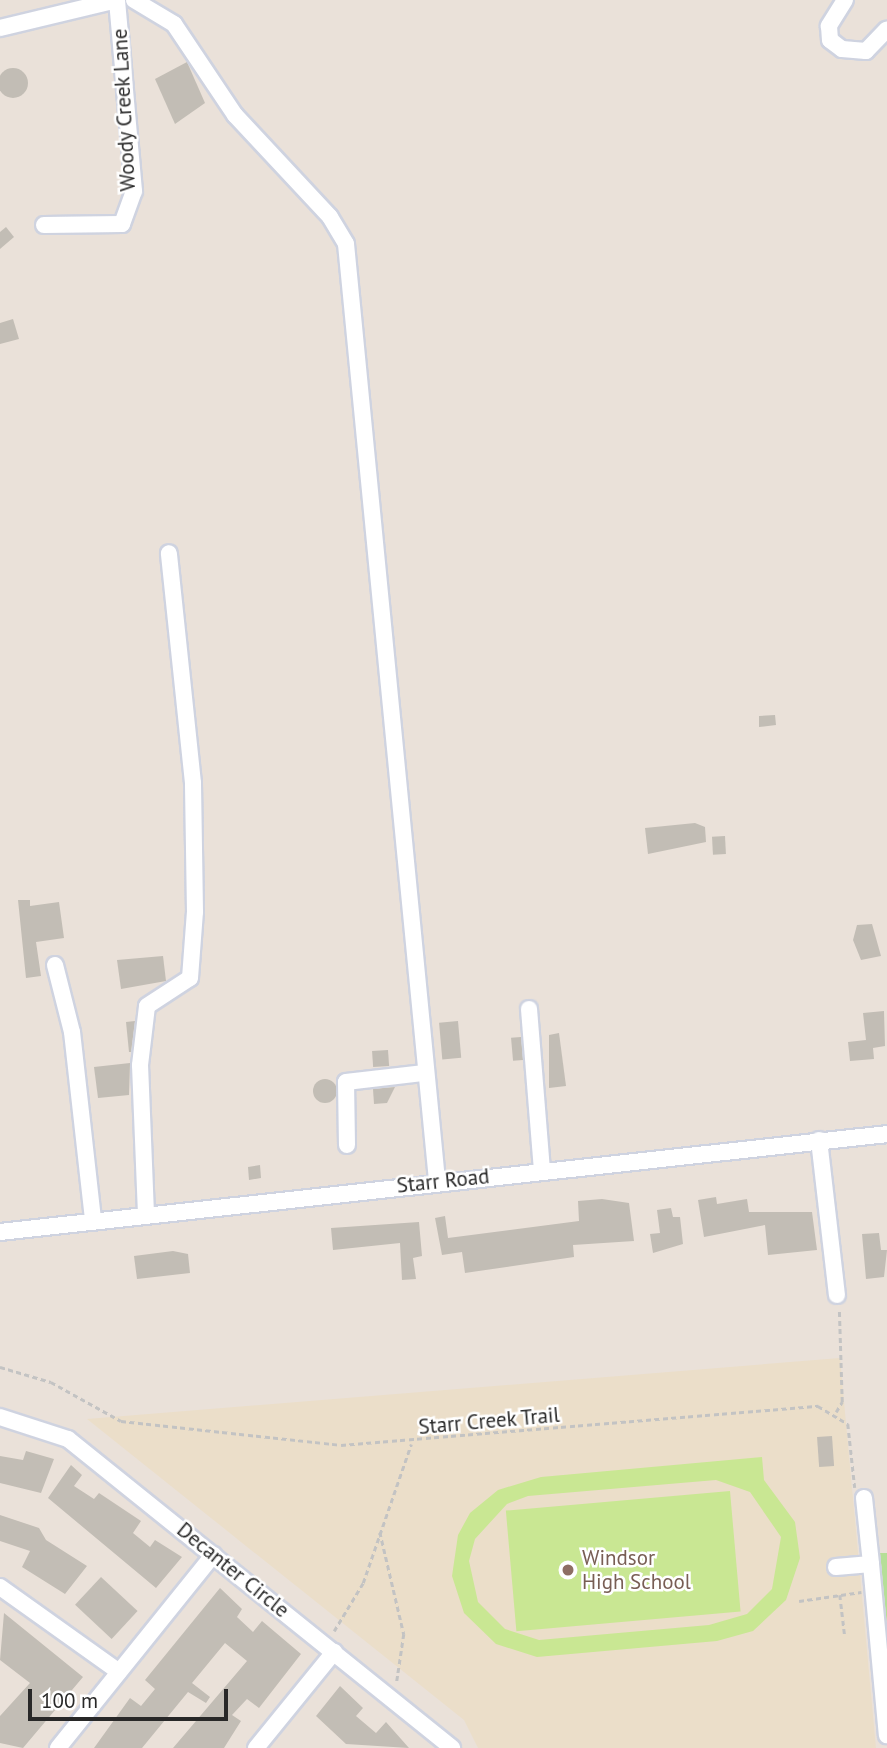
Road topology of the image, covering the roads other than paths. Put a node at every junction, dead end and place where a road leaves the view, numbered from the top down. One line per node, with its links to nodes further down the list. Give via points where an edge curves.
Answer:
1 (117, 0): 4 (street, Woody Creek Lane); 6 (street, Woody Creek Lane, via 134,191 122,224)
2 (134, 0): 10 (street, via 174,24 256,141 342,234)
3 (845, 0): 5 (street, via 829,26 830,40 842,49 866,51)
4 (0, 28)
5 (887, 29)
6 (44, 225)
7 (169, 552): 16 (street, via 193,783 195,912 190,978 147,1006 140,1065)
8 (55, 965): 17 (street, via 72,1032)
9 (529, 1009): 14 (street)
10 (425, 1073): 13 (street, via 346,1082); 15 (street)
11 (887, 1134): 12 (street, Starr Road)
12 (819, 1140): 14 (street, Starr Road); 19 (street)
13 (347, 1145)
14 (542, 1170): 15 (street, Starr Road)
15 (437, 1181): 16 (street, Starr Road)
16 (146, 1214): 17 (street, Starr Road)
17 (93, 1219): 18 (street, Starr Road)
18 (0, 1232)
19 (837, 1295)
20 (0, 1417): 22 (street, Decanter Circle, via 68,1439)
21 (860, 1499): 23 (street)
22 (213, 1555): 27 (street, Decanter Circle); 28 (street)
23 (871, 1564): 24 (street); 26 (street)
24 (836, 1567)
25 (0, 1587): 28 (street)
26 (883, 1648): 29 (street)
27 (334, 1652): 31 (street); 32 (street, Decanter Circle)
28 (119, 1672): 30 (street)
29 (887, 1735)
30 (58, 1748)
31 (256, 1748)
32 (452, 1748)

